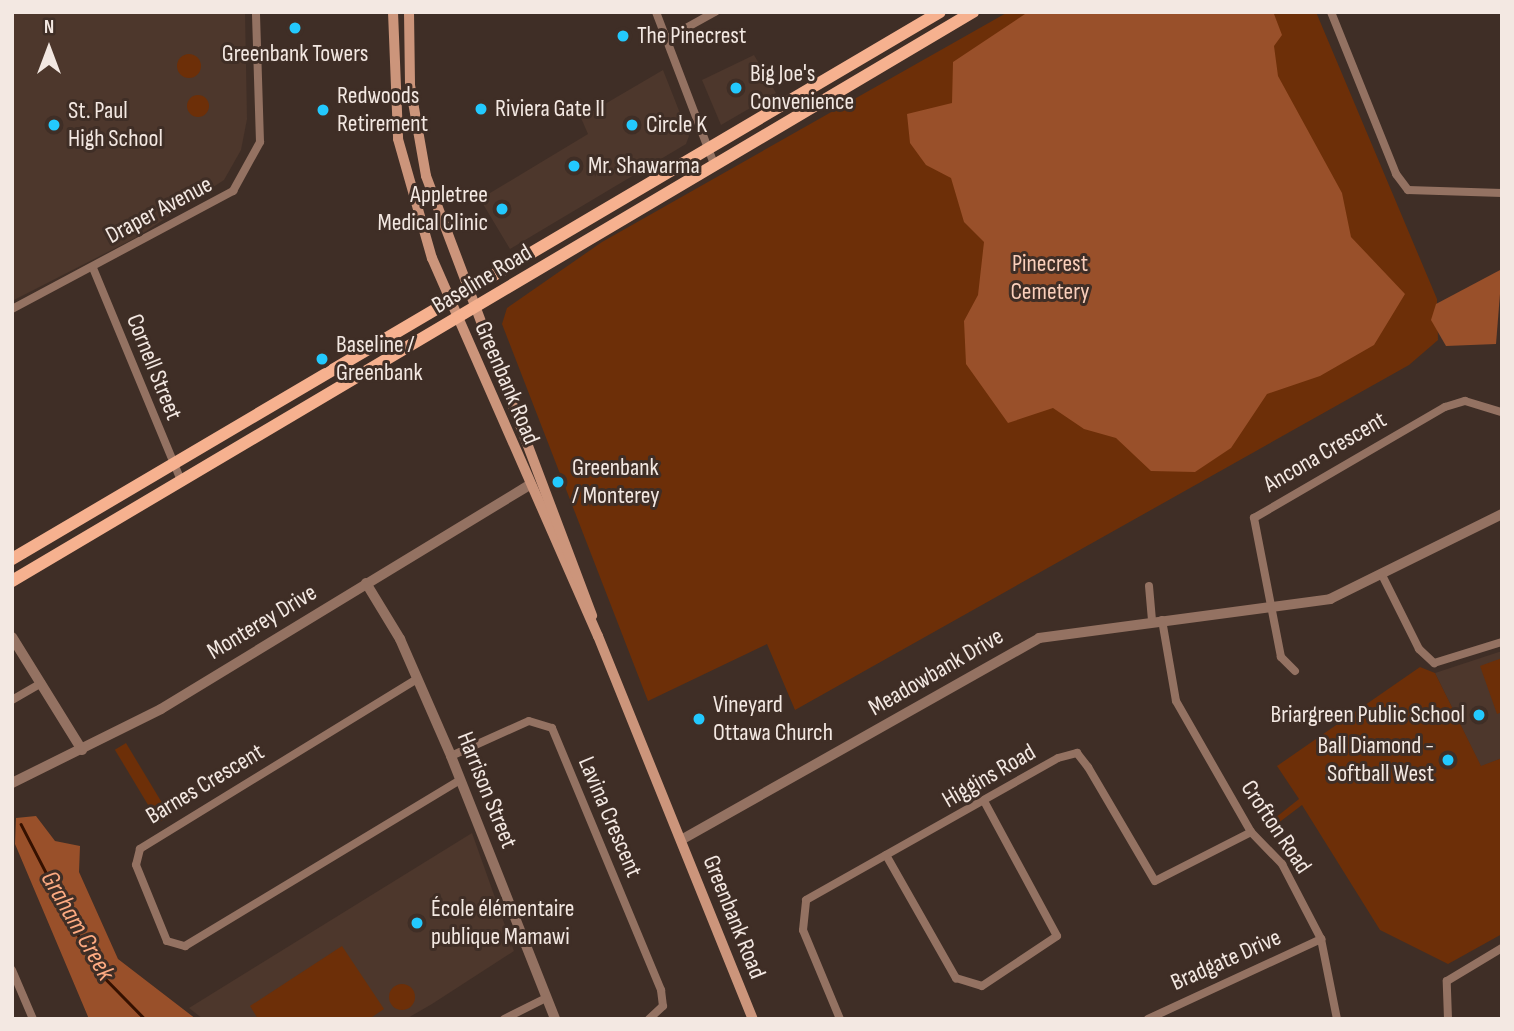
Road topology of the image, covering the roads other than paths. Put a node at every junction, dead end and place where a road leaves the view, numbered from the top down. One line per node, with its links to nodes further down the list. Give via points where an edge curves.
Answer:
1 (256, 12): 13 (street, Draper Avenue, via 260,142 242,180 213,205)
2 (393, 12): 15 (main road, Greenbank Road, via 398,139)
3 (409, 12): 14 (main road, Greenbank Road, via 417,142)
4 (656, 12): 9 (street)
5 (715, 12): 9 (street)
6 (940, 12): 10 (main road, Baseline Road)
7 (973, 12): 11 (main road, Baseline Road)
8 (1331, 12): 12 (street, via 1408,190)
9 (668, 38): 10 (street)
10 (707, 147): 11 (street); 14 (main road, Baseline Road)
11 (713, 161): 17 (main road, Baseline Road)
12 (1502, 193)
13 (93, 268): 16 (street, Draper Avenue); 20 (street, Cornell Street)
14 (466, 288): 15 (main road, Baseline Road); 17 (main road, Greenbank Road)
15 (449, 299): 18 (main road, Greenbank Road); 20 (main road, Baseline Road)
16 (12, 309)
17 (474, 309): 18 (main road, Baseline Road); 31 (main road, Greenbank Road)
18 (457, 318): 21 (main road, Baseline Road); 22 (main road, Greenbank Road)
19 (1502, 412): 29 (street, Ancona Crescent, via 1465,401 1445,407 1264,509 1254,518 1255,538)
20 (173, 464): 21 (street, Cornell Street); 24 (main road, Baseline Road)
21 (181, 480): 26 (main road, Baseline Road)
22 (528, 486): 27 (street, Monterey Drive); 31 (main road, Greenbank Road)
23 (1502, 514): 25 (street, Meadowbank Drive)
24 (12, 559)
25 (1382, 575): 29 (street, Meadowbank Drive, via 1330,599); 33 (street, via 1419,649 1434,663)
26 (12, 581)
27 (366, 583): 35 (street, Harrison Street); 38 (street, Monterey Drive)
28 (1149, 586): 30 (street)
29 (1273, 606): 30 (street, Meadowbank Drive); 34 (street, via 1281,657)
30 (1157, 620): 43 (street, Crofton Road, via 1176,701); 44 (street, Meadowbank Drive, via 1039,638)
31 (598, 636): 44 (main road, Greenbank Road)
32 (12, 637): 36 (street)
33 (1502, 642)
34 (1295, 671)
35 (417, 679): 39 (street, Harrison Street); 40 (street, Barnes Crescent, via 140,849 136,865 167,941 185,946)
36 (41, 683): 37 (street); 38 (street)
37 (12, 701)
38 (82, 750): 41 (street, Monterey Drive)
39 (451, 756): 40 (street, Harrison Street); 53 (street, Lavina Crescent, via 529,721 552,728 660,990 663,1006)
40 (460, 780): 49 (street, Harrison Street)
41 (12, 783)
42 (984, 801): 43 (street, Higgins Road, via 1077,753 1155,881); 45 (street, Higgins Road); 45 (street, via 1057,936 982,986 956,978)
43 (1251, 832): 46 (street, Crofton Road, via 1282,864)
44 (681, 840): 54 (main road, Greenbank Road)
45 (886, 855): 55 (street, Higgins Road, via 806,900 800,910)
46 (1321, 939): 56 (street, Bradgate Drive); 57 (street, Crofton Road)
47 (1502, 948): 58 (street, via 1447,981)
48 (12, 970): 50 (street)
49 (546, 998): 51 (street); 52 (street, Harrison Street)
50 (30, 1018)
51 (504, 1019)
52 (555, 1019)
53 (649, 1019)
54 (753, 1019)
55 (840, 1019)
56 (1148, 1019)
57 (1337, 1019)
58 (1448, 1019)

